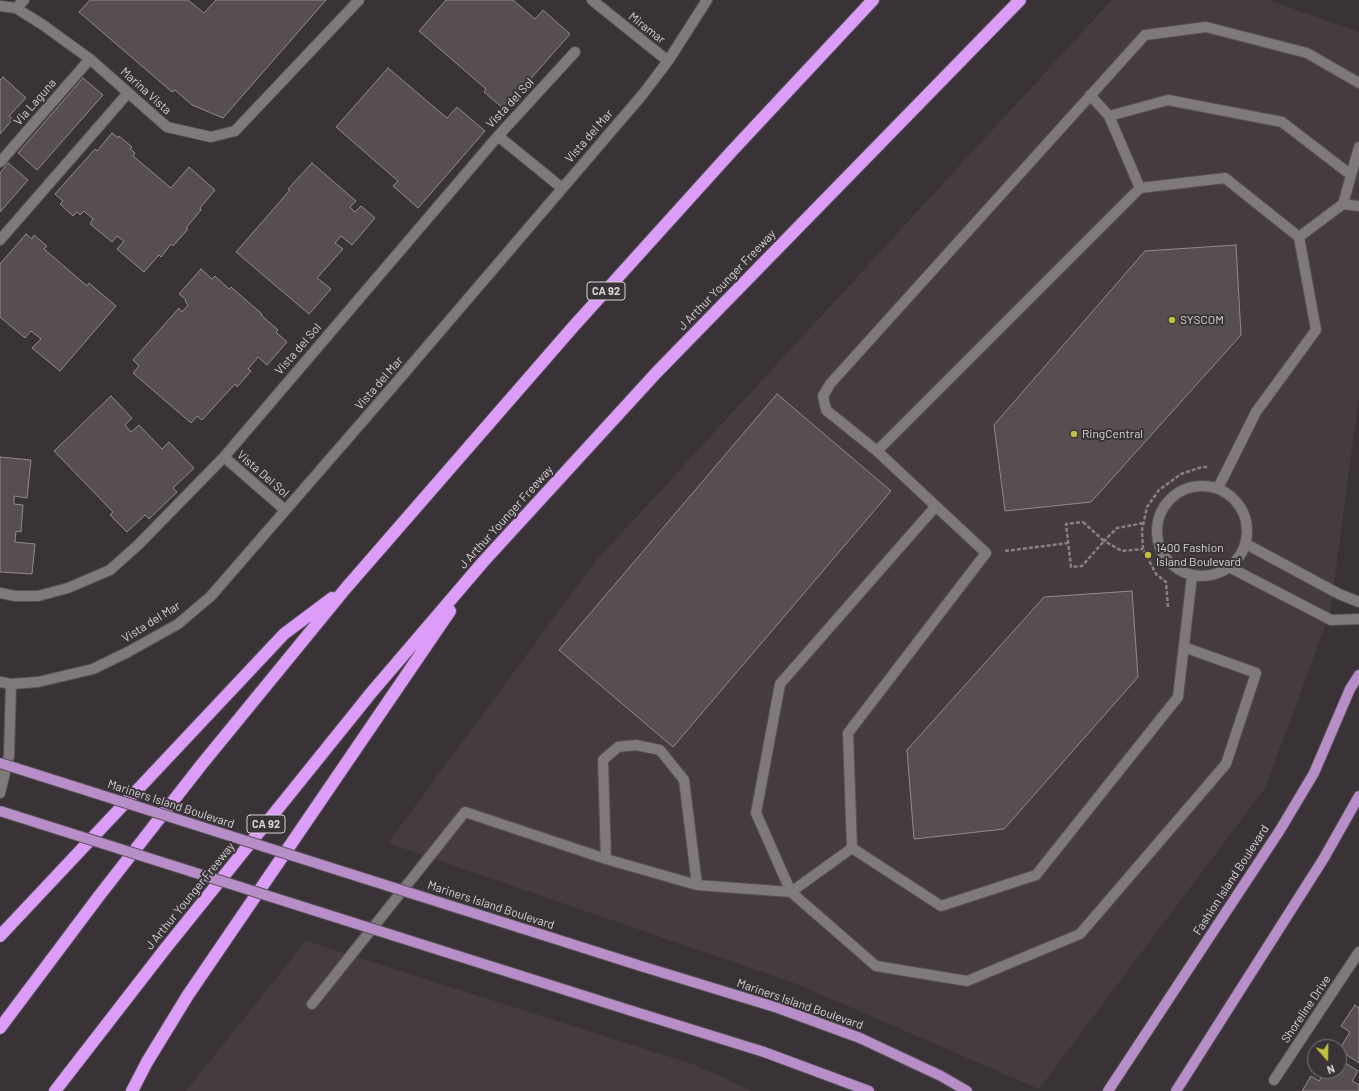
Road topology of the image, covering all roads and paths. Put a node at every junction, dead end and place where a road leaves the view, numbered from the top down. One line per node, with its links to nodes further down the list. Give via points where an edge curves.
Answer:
1 (24, 0): 8 (street)
2 (359, 0): 13 (street, Marina Vista, via 235,131 211,137 167,127)
3 (592, 0): 11 (street, Miramar)
4 (707, 0): 11 (street, Vista del Mar)
5 (873, 0): 41 (highway, CA 92, via 573,327)
6 (1019, 1): 38 (highway, J Arthur Younger Freeway / CA 92, via 657,372)
7 (0, 6): 8 (street, Marina Vista)
8 (16, 8): 10 (street, Marina Vista)
9 (575, 52): 16 (street, Vista del Sol)
10 (90, 58): 13 (street, Marina Vista); 18 (street, Via Laguna)
11 (668, 61): 20 (street, Vista del Mar)
12 (1359, 83): 14 (street, via 1307,53 1206,27 1145,35)
13 (128, 93): 25 (street)
14 (1090, 94): 15 (street); 26 (street, via 830,384 823,396 826,410)
15 (1109, 116): 19 (street, via 1168,100 1282,122); 21 (street)
16 (498, 136): 20 (street, Vista Del Sol); 27 (street, Vista del Sol)
17 (1359, 147): 19 (street)
18 (0, 162)
19 (1351, 175): 22 (street)
20 (562, 188): 31 (street, Vista del Mar)
21 (1140, 188): 24 (street, via 1225,178); 26 (street)
22 (1343, 204): 23 (street); 24 (street)
23 (1359, 206)
24 (1299, 237): 28 (street, via 1316,330 1256,412)
25 (0, 240)
26 (877, 450): 30 (street)
27 (224, 457): 31 (street, Vista Del Sol); 42 (street, Vista del Sol, via 110,570 68,588 38,596)
28 (1228, 468): 29 (street); 32 (path, via 1202,467 1181,474 1159,490 1147,507)
29 (1218, 488): 35 (street, via 1231,496 1241,507 1247,521); 40 (street, via 1203,485 1175,494 1164,505 1158,518 1156,533 1167,561 1179,571)
30 (936, 506): 37 (street); 57 (street, via 780,684 756,813)
31 (285, 510): 49 (street, Vista del Mar, via 211,596 178,624 93,669 38,682)
32 (1143, 523): 33 (path, via 1117,528); 36 (path)
33 (1104, 541): 34 (path, via 1083,522 1066,524); 34 (path, via 1082,566 1071,567); 36 (path, via 1122,551)
34 (1068, 543): 37 (path)
35 (1246, 544): 39 (street, via 1244,551); 43 (street, via 1339,594)
36 (1143, 549): 44 (path, via 1156,574 1166,582 1168,610)
37 (986, 553): 54 (street, via 848,732)
38 (484, 562): 63 (highway, J Arthur Younger Freeway / CA 92, via 371,692 165,949); 64 (highway, via 188,995)
39 (1229, 567): 40 (street, via 1208,577); 45 (street, via 1331,620)
40 (1192, 576): 44 (street)
41 (346, 588): 58 (highway, via 284,634); 61 (highway, CA 92, via 202,764)
42 (0, 593)
43 (1359, 602)
44 (1188, 612): 46 (street)
45 (1359, 618)
46 (1184, 647): 54 (street, via 1178,698 1036,875 941,906); 57 (street, via 1256,673 1226,764 1080,934 967,982 876,966)
47 (1359, 675): 67 (main road, Fashion Island Boulevard, via 1350,689 1314,773 1280,830)
48 (0, 682): 49 (street, Vista del Mar)
49 (11, 684): 51 (street, via 9,756)
50 (0, 763): 66 (main road, Mariners Island Boulevard, bridge, via 778,1008 860,1038)
51 (0, 793)
52 (1359, 796): 68 (main road, via 1320,864)
53 (0, 811): 65 (main road, bridge, via 764,1052)
54 (852, 848): 57 (street)
55 (606, 859): 56 (street); 56 (street, via 603,760 618,747 636,745 660,750 684,780); 60 (street, via 465,812)
56 (697, 885): 57 (street)
57 (791, 892)
58 (0, 936)
59 (1359, 952): 62 (street, Shoreline Drive)
60 (312, 1004)
61 (0, 1028)
62 (1274, 1080)
63 (56, 1091)
64 (132, 1091)
65 (869, 1091)
66 (967, 1091)
67 (1108, 1091)
68 (1176, 1091)

